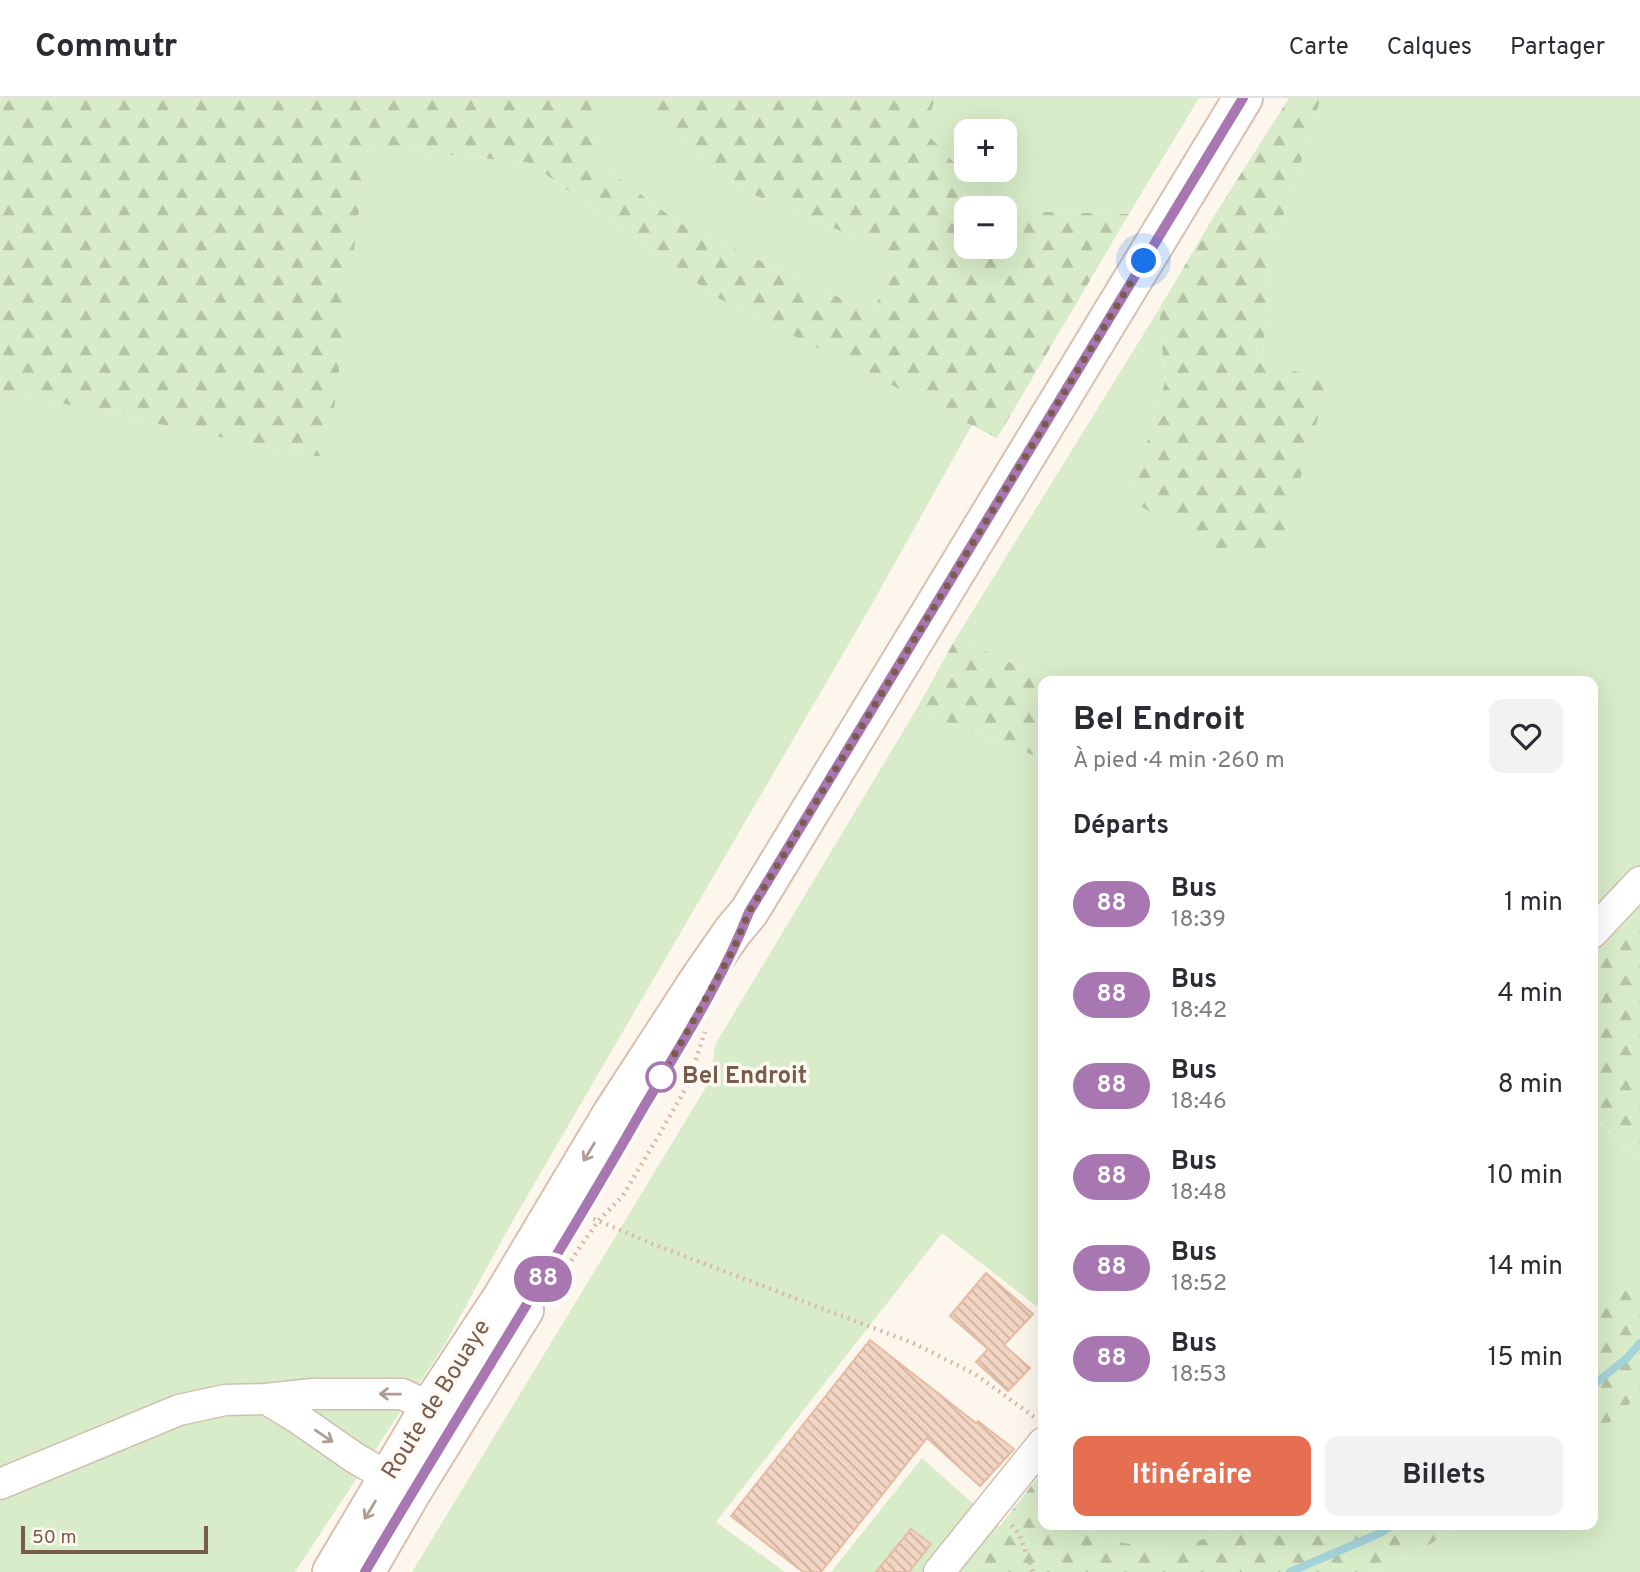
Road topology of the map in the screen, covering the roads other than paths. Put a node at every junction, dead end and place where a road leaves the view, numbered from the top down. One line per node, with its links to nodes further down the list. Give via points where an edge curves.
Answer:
1 (1243, 98): 3 (main road, Route de Bouaye)
2 (1640, 882): 4 (street)
3 (749, 912): 6 (main road, Route de Bouaye, one-way to 6, via 612,1114 502,1298); 8 (main road, Route de Bouaye, via 733,950 582,1215)
4 (1598, 927)
5 (266, 1399): 6 (street, one-way to 5, via 402,1394); 8 (street, one-way to 8, via 355,1458); 9 (street, via 225,1400 179,1410)
6 (430, 1407): 8 (main road, Route de Bouaye)
7 (1038, 1449): 12 (street)
8 (408, 1481): 10 (main road, Route de Bouaye, one-way to 10); 11 (main road, Route de Bouaye)
9 (0, 1484)
10 (332, 1572)
11 (365, 1572)
12 (939, 1572)

